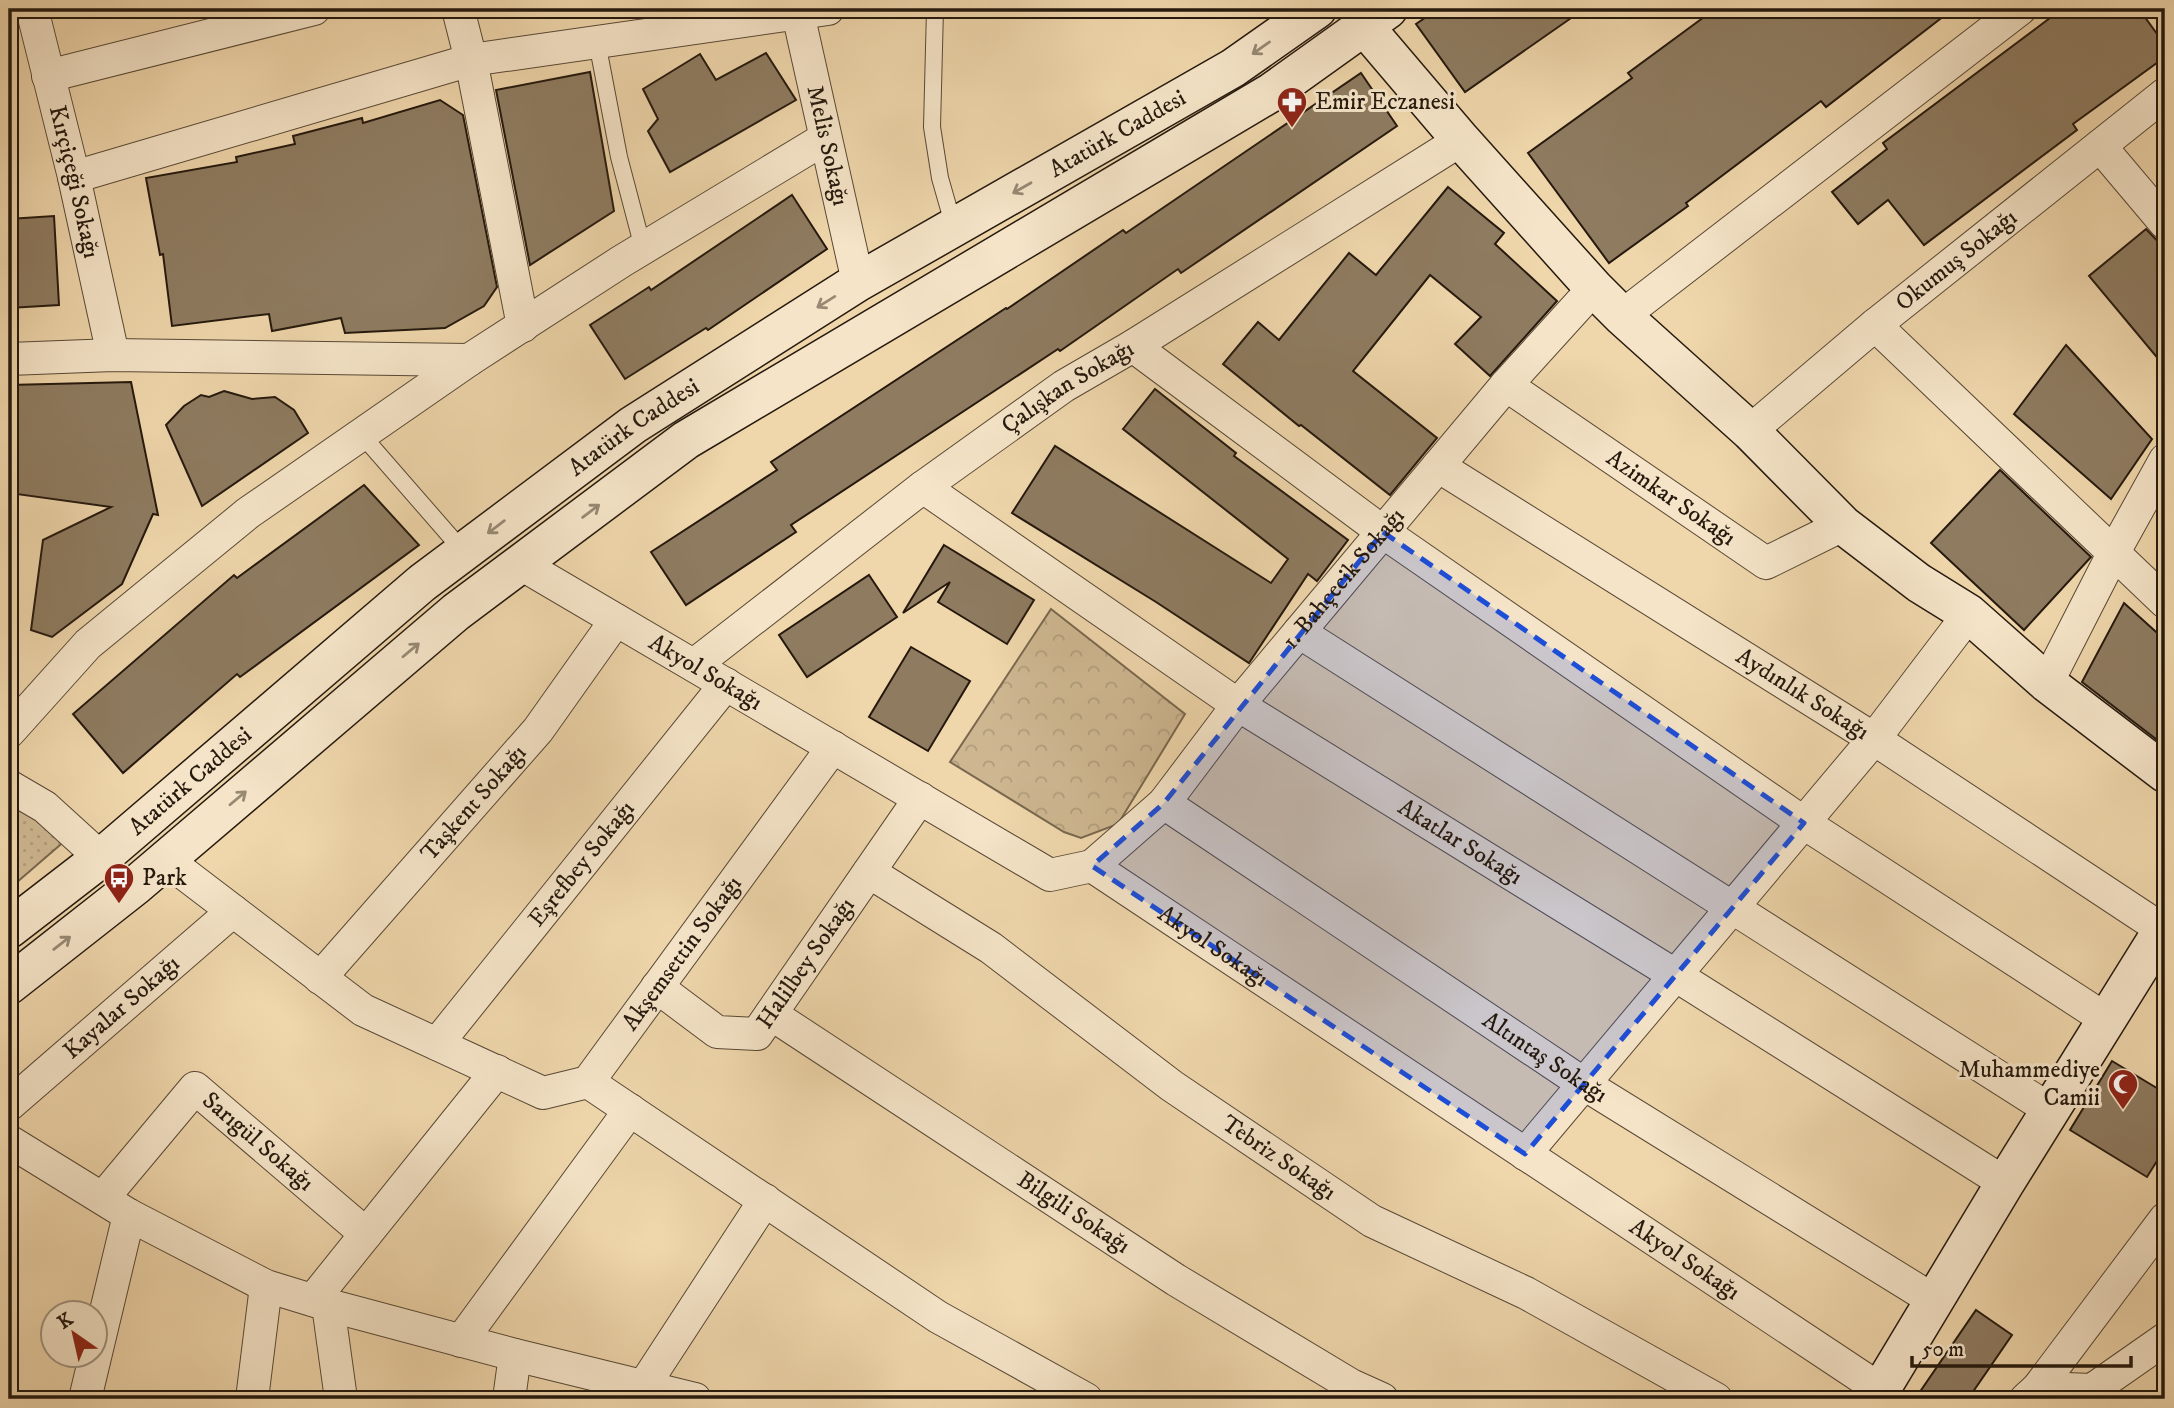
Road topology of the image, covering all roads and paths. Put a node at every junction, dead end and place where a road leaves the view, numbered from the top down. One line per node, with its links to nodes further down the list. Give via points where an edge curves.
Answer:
1 (32, 9): 12 (street, Kırçiçeği Sokağı)
2 (314, 9): 12 (street)
3 (458, 9): 11 (street)
4 (828, 9): 8 (street)
5 (935, 9): 19 (lane, via 932,127)
6 (1317, 9): 19 (main road, Atatürk Caddesi, one-way to 19, via 1233,68)
7 (2020, 9): 23 (street)
8 (797, 11): 10 (street); 14 (street, Melis Sokağı)
9 (1376, 17): 15 (main road); 40 (main road, one-way to 9, via 686,440 1272,92)
10 (597, 42): 11 (street); 20 (lane, via 619,157)
11 (471, 60): 17 (street); 25 (street)
12 (48, 76): 17 (street, Kırçiçeği Sokağı)
13 (2165, 94): 16 (street, Okumuş Sokağı)
14 (824, 139): 20 (street); 21 (street, Melis Sokağı)
15 (1461, 140): 22 (main road); 26 (street, Çalışkan Sokağı)
16 (2100, 146): 18 (street); 24 (street, Okumuş Sokağı)
17 (74, 177): 27 (street, Kırçiçeği Sokağı)
18 (2165, 223)
19 (954, 227): 21 (main road, Atatürk Caddesi)
20 (643, 248): 25 (street)
21 (858, 282): 38 (main road, Atatürk Caddesi, one-way to 38, via 633,425)
22 (1594, 288): 23 (main road); 30 (street, 1. Bahçecik Sokağı)
23 (1622, 316): 31 (main road)
24 (1875, 325): 31 (street, Okumuş Sokağı); 39 (street)
25 (523, 326): 29 (street)
26 (1133, 346): 35 (street, Çalışkan Sokağı, via 1064,386); 37 (street)
27 (113, 355): 28 (street); 29 (street)
28 (9, 359)
29 (469, 360): 32 (street)
30 (1506, 385): 34 (street, 1. Bahçecik Sokağı); 36 (street, Azimkar Sokağı, via 1766,563)
31 (1750, 431): 36 (main road)
32 (361, 434): 38 (lane); 49 (street, via 248,513 88,645)
33 (2165, 460): 39 (street)
34 (1438, 466): 37 (street, 1. Bahçecik Sokağı); 50 (street, Aydınlık Sokağı)
35 (923, 487): 45 (street, Çalışkan Sokağı); 48 (street, Akatlar Sokağı)
36 (1843, 525): 42 (main road, via 1919,583)
37 (1383, 531): 44 (street, 1. Bahçecik Sokağı); 56 (street)
38 (463, 551): 57 (main road, Atatürk Caddesi)
39 (2114, 552): 41 (street); 46 (street)
40 (521, 564): 43 (street, Akyol Sokağı); 58 (main road, one-way to 40, via 456,612)
41 (2165, 603)
42 (1969, 614): 46 (main road); 50 (street)
43 (616, 620): 45 (street, Akyol Sokağı); 66 (street, Taşkent Sokağı, via 538,730)
44 (1298, 632): 48 (street, 1. Bahçecik Sokağı); 61 (street)
45 (694, 666): 47 (street, Akyol Sokağı)
46 (2047, 683): 52 (main road)
47 (726, 684): 51 (street, Akyol Sokağı); 71 (street, Eşrefbey Sokağı)
48 (1238, 705): 55 (street, 1. Bahçecik Sokağı); 65 (street, Akatlar Sokağı)
49 (9, 732)
50 (1874, 740): 56 (street); 63 (street, Aydınlık Sokağı)
51 (833, 747): 54 (street, Akyol Sokağı); 68 (street, Akşemsettin Sokağı)
52 (2165, 772)
53 (9, 786): 57 (street, via 45,807)
54 (920, 798): 59 (street, Akyol Sokağı, via 1050,875); 60 (street, Halilbey Sokağı)
55 (1164, 803): 59 (street, 1. Bahçecik Sokağı); 74 (street, Altıntaş Sokağı)
56 (1804, 823): 61 (street); 70 (street)
57 (101, 858): 64 (main road, Atatürk Caddesi)
58 (165, 859): 62 (street); 67 (main road, one-way to 58)
59 (1092, 866): 79 (street, Akyol Sokağı)
60 (869, 872): 69 (street, Halilbey Sokağı); 103 (street, Tebriz Sokağı, via 991,948 1172,1086 1372,1221 1526,1293)
61 (1734, 908): 65 (street); 77 (street)
62 (233, 911): 66 (street); 75 (street, Kayalar Sokağı)
63 (2164, 928): 70 (main road)
64 (9, 929)
65 (1675, 975): 74 (street); 80 (street, Akatlar Sokağı)
66 (320, 978): 71 (street, via 363,1010)
67 (9, 985)
68 (657, 988): 69 (street, Halilbey Sokağı, via 717,1032 757,1034); 73 (street, Akşemsettin Sokağı)
69 (771, 1014): 102 (street, Bilgili Sokağı, via 1176,1280)
70 (2107, 1020): 77 (main road)
71 (437, 1044): 72 (street)
72 (497, 1071): 73 (street, via 543,1093); 85 (street)
73 (588, 1082): 76 (street)
74 (1584, 1084): 79 (street); 87 (street, Altıntaş Sokağı)
75 (9, 1105)
76 (630, 1110): 82 (street); 90 (street)
77 (2052, 1111): 80 (main road)
78 (9, 1142): 81 (street)
79 (1525, 1154): 94 (street, Akyol Sokağı)
80 (2005, 1183): 87 (main road)
81 (103, 1198): 83 (street); 85 (street, Sarıgül Sokağı, via 195,1088)
82 (765, 1200): 92 (street); 101 (street, via 938,1317)
83 (129, 1215): 86 (street); 96 (street)
84 (2165, 1219): 93 (street)
85 (366, 1234): 88 (street)
86 (266, 1286): 88 (street); 97 (street)
87 (1935, 1301): 94 (main road)
88 (321, 1303): 90 (street); 98 (street)
89 (2165, 1339): 95 (street)
90 (461, 1340): 91 (street)
91 (515, 1355): 92 (street); 99 (street)
92 (643, 1387): 100 (street)
93 (2032, 1394): 95 (street)
94 (1878, 1395)
95 (2092, 1395)
96 (85, 1399)
97 (252, 1399)
98 (341, 1399)
99 (509, 1399)
100 (688, 1399)
101 (1086, 1399)
102 (1382, 1399)
103 (1716, 1399)

